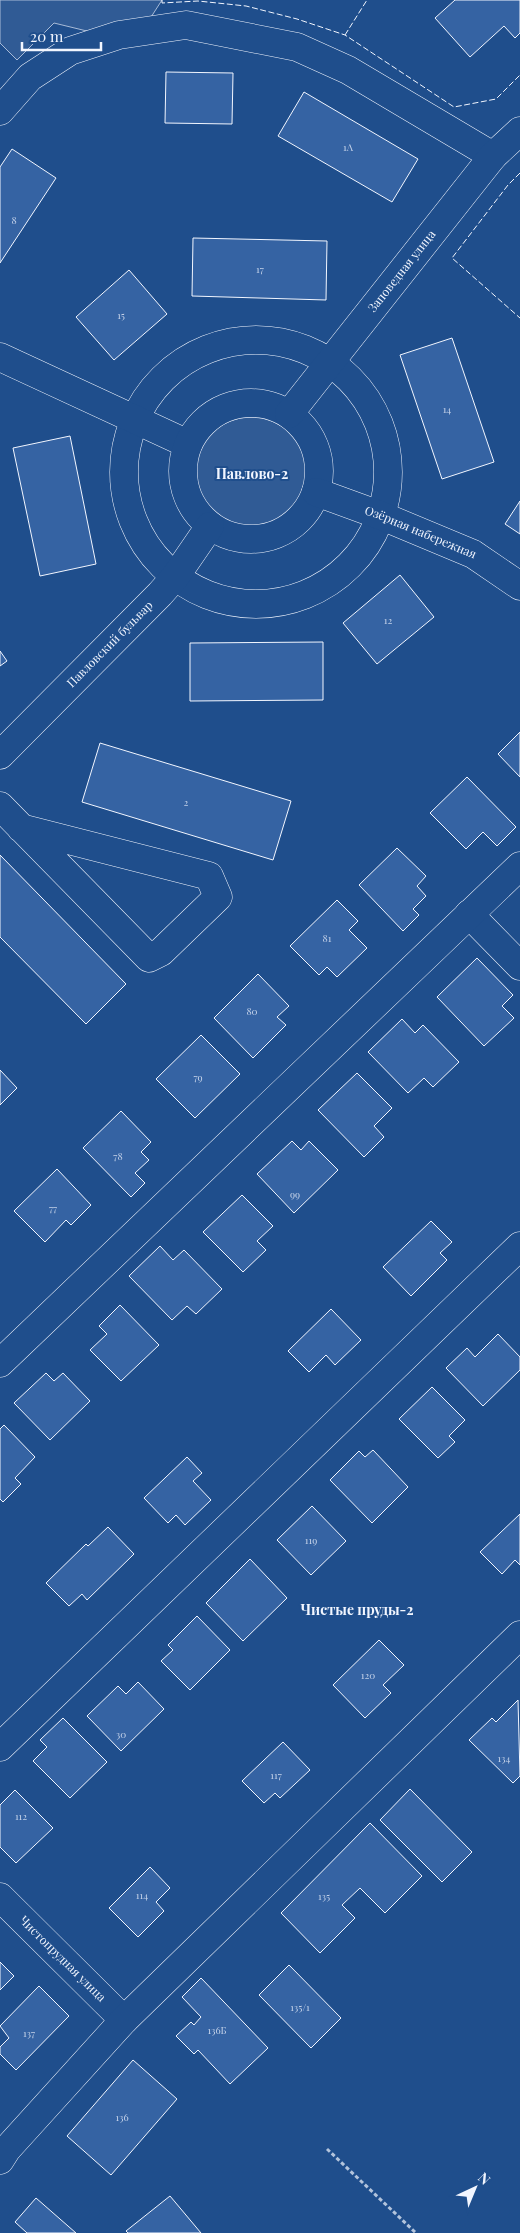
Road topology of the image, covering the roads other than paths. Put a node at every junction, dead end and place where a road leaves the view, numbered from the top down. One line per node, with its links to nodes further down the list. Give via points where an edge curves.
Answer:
1 (0, 111): 3 (street, via 30,77 70,51 119,35 186,25 297,47 348,70)
2 (520, 131): 3 (street, Заповедная улица)
3 (493, 156): 5 (street, Заповедная улица)
4 (0, 358): 7 (street)
5 (331, 362): 6 (street, Заповедная улица); 7 (street, via 288,343 241,340 196,353 158,382); 10 (street, via 362,392 382,431 389,474)
6 (289, 414): 8 (street, via 267,404 243,403 220,410 201,424); 9 (street, via 305,429 316,448 319,470)
7 (134, 419): 8 (street); 12 (street, via 124,455 124,490 134,523 151,553)
8 (188, 444): 11 (street, via 182,466 184,489 194,510)
9 (316, 492): 10 (street, Озёрная набережная); 11 (street, via 304,515 284,531 259,539 233,537)
10 (382, 516): 12 (street, via 362,553 332,581 295,599 254,605 212,598); 13 (street, Озёрная набережная, via 473,554)
11 (210, 526): 12 (street, Павловский бульвар)
12 (175, 577): 14 (street, Павловский бульвар)
13 (520, 586)
14 (0, 755)
15 (0, 806): 16 (street)
16 (21, 828): 16 (street, via 149,958 161,952 218,897 209,876)
17 (520, 866): 18 (street)
18 (469, 914): 19 (street); 21 (street)
19 (520, 966)
20 (520, 1246): 23 (street)
21 (0, 1363)
22 (520, 1635): 25 (street)
23 (0, 1747)
24 (0, 1897): 25 (street, Чистопрудная улица)
25 (124, 2020): 26 (street)
26 (0, 2160)

